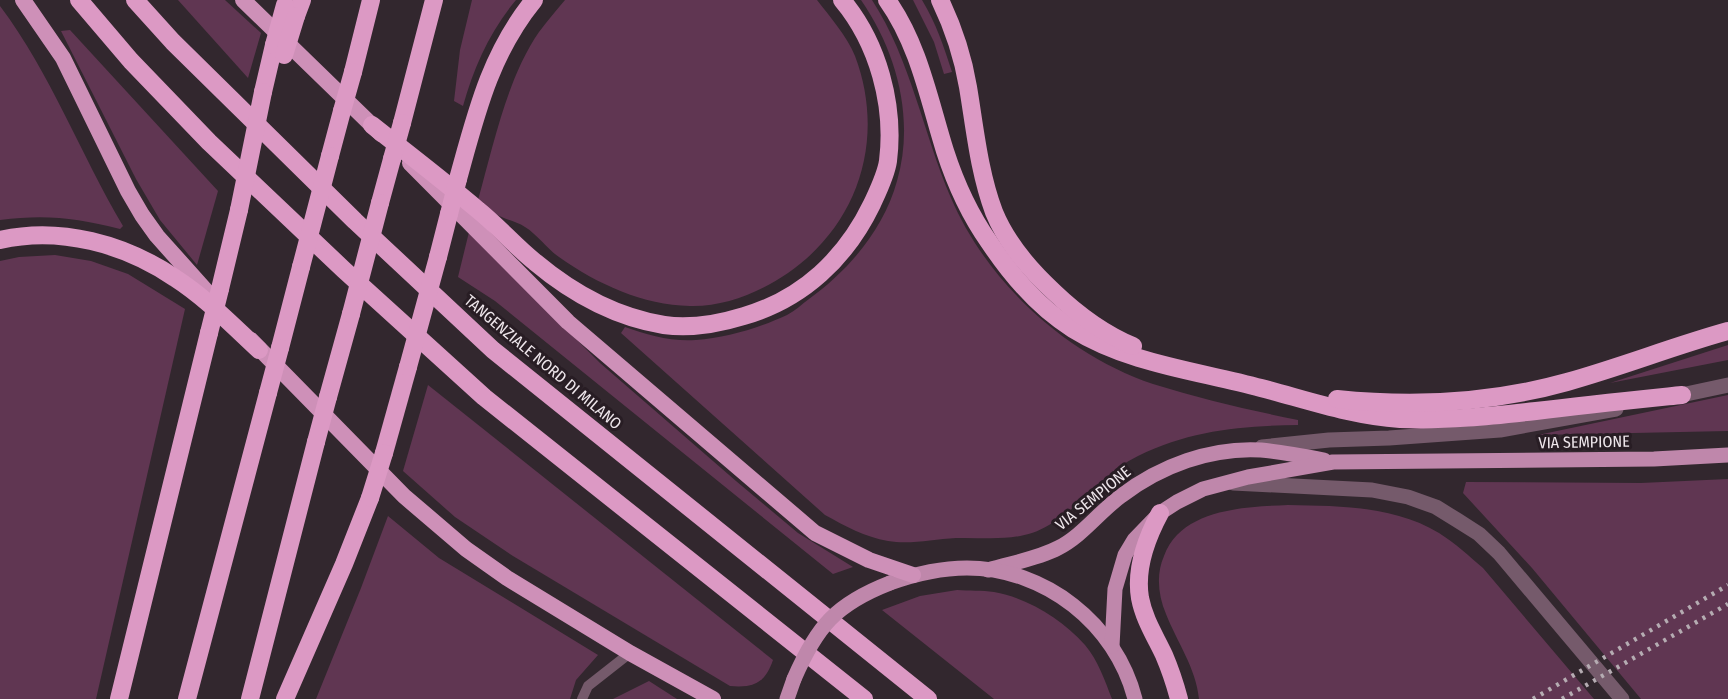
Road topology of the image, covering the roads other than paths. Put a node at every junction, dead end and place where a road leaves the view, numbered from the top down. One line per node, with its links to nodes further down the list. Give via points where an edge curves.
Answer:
1 (23, 0): 15 (highway, via 63,58 142,215)
2 (79, 0): 36 (highway, via 209,142 484,397)
3 (135, 0): 37 (highway, TANGENZIALE NORD DI MILANO, via 355,221 493,350)
4 (243, 0): 12 (highway)
5 (371, 0): 30 (highway, bridge)
6 (434, 0): 31 (highway, bridge)
7 (534, 0): 32 (highway, bridge, via 498,54 482,95 384,453 344,564)
8 (842, 0): 12 (highway, via 858,19 886,92 888,163 879,190 861,228 826,271 809,285 761,311 715,324 664,325 593,302 534,262 478,210)
9 (887, 0): 16 (highway, via 910,40 957,181 973,216 1010,270 1072,329 1117,350)
10 (940, 0): 16 (highway, via 968,84 987,191 1015,250 1067,305 1127,344)
11 (292, 5): 29 (highway, bridge)
12 (372, 125): 26 (highway, via 568,322 814,533 869,560)
13 (0, 240): 15 (highway, via 71,237 124,251 182,283)
14 (1728, 331): 18 (highway, via 1567,382 1472,399 1439,403 1372,402)
15 (260, 350): 28 (highway, via 440,528 507,578)
16 (1187, 370): 18 (highway)
17 (1728, 385): 19 (street)
18 (1261, 388): 19 (highway, via 1364,415 1398,419 1469,418)
19 (1682, 395): 20 (street, via 1500,429 1329,440)
20 (1232, 451): 22 (main road, VIA SEMPIONE, via 1258,450); 25 (main road, VIA SEMPIONE, via 1184,462 1147,478 1057,549)
21 (1728, 454): 22 (main road, VIA SEMPIONE, via 1654,459)
22 (1333, 462): 23 (main road, VIA SEMPIONE)
23 (1230, 483): 24 (main road, VIA SEMPIONE, via 1203,489); 40 (street, via 1372,490 1436,507 1479,534 1499,553)
24 (1160, 513): 27 (main road, VIA SEMPIONE, via 1125,555 1115,589); 39 (highway, via 1148,534 1143,554 1140,598)
25 (988, 570): 26 (main road, via 967,568); 27 (main road, via 1041,585 1062,597 1082,612)
26 (913, 575): 35 (main road, bridge, via 855,599 833,615 806,652)
27 (1112, 646): 38 (main road, via 1124,666)
28 (630, 653): 33 (lane, via 588,686); 34 (highway)
29 (119, 699)
30 (187, 699)
31 (250, 699)
32 (285, 699)
33 (582, 699)
34 (713, 699)
35 (788, 699)
36 (864, 699)
37 (928, 699)
38 (1135, 699)
39 (1179, 699)
40 (1622, 699)

